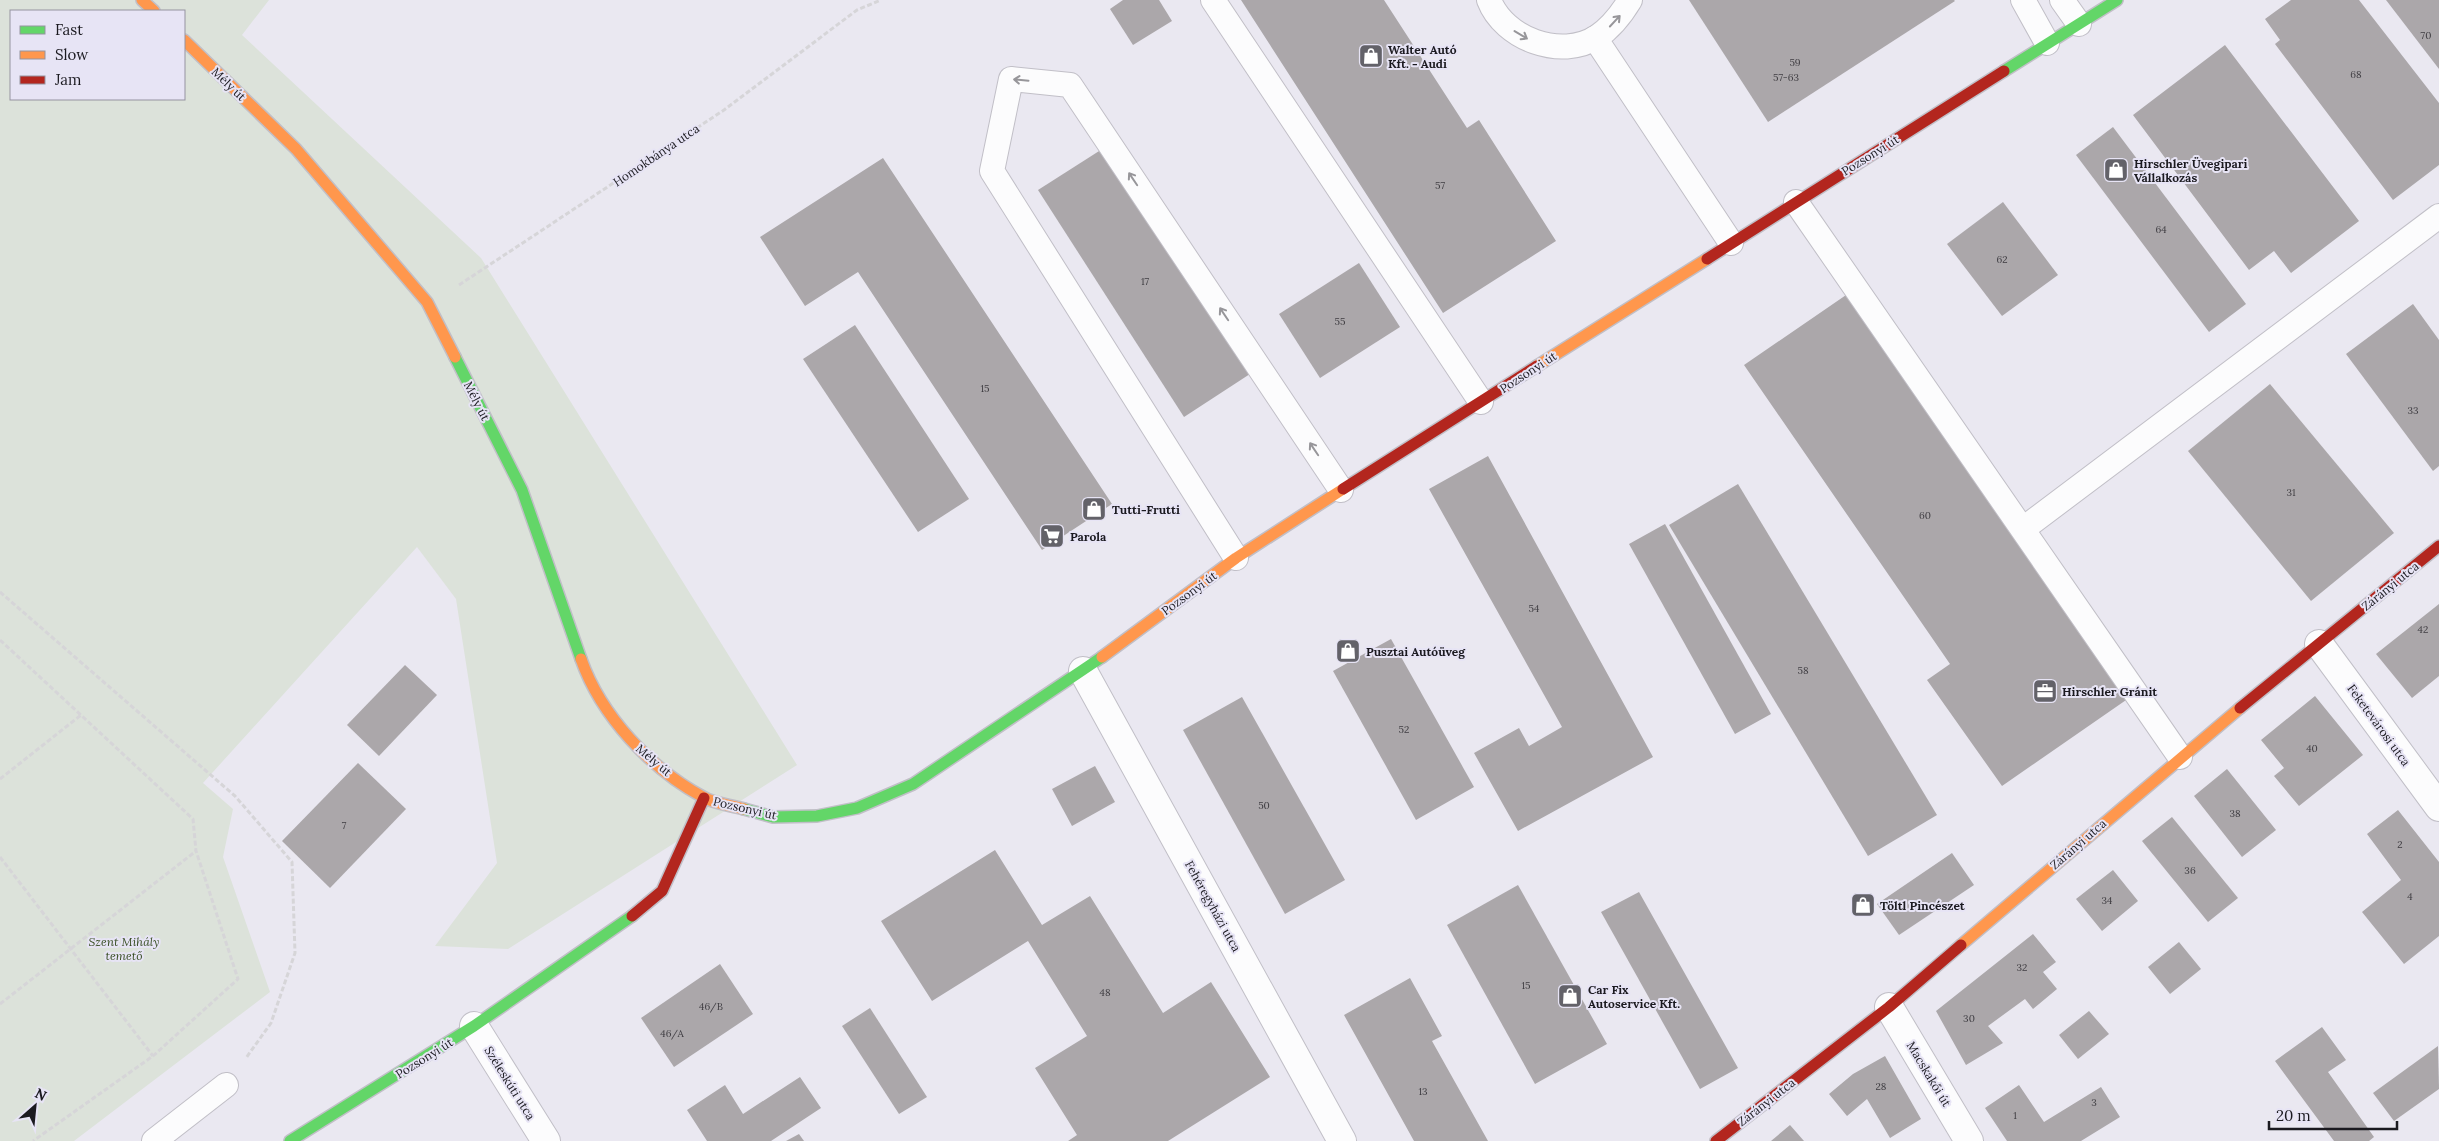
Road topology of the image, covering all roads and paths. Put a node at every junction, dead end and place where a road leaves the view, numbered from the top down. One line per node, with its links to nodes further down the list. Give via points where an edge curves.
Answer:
1 (142, 0): 9 (main road)
2 (881, 0): 17 (path, Homokbánya utca, via 857,10 708,120 468,280)
3 (1212, 0): 18 (lane)
4 (1489, 0): 11 (lane, one-way to 11, via 1504,24 1524,38 1547,46 1572,46)
5 (1630, 0): 11 (lane, one-way to 5, via 1616,22)
6 (2022, 0): 13 (lane)
7 (2062, 0): 10 (lane)
8 (2117, 0): 10 (main road, Pozsonyi út)
9 (153, 10)
10 (2080, 24): 13 (main road, Pozsonyi út)
11 (1595, 38): 16 (lane)
12 (185, 41): 17 (main road, Mély út, via 296,149)
13 (2048, 43): 14 (main road, Pozsonyi út)
14 (1796, 202): 16 (main road, Pozsonyi út); 20 (lane)
15 (2439, 216): 20 (lane)
16 (1731, 243): 18 (main road, Pozsonyi út)
17 (426, 302): 30 (main road, Mély út, via 522,490 583,665 608,711 635,746 657,766)
18 (1481, 402): 19 (main road, Pozsonyi út)
19 (1341, 490): 22 (main road, Pozsonyi út); 22 (lane, one-way to 22, via 1070,85 1011,79 992,170)
20 (2023, 529): 28 (lane)
21 (2439, 546): 25 (main road, Zárányi utca)
22 (1236, 558): 26 (main road, Pozsonyi út)
23 (0, 592): 39 (path, via 235,796 292,862 296,953 271,1023)
24 (0, 640): 27 (path)
25 (2319, 644): 28 (main road, Zárányi utca); 31 (street, Feketevárosi utca)
26 (1083, 671): 30 (main road, Pozsonyi út, via 913,784 857,808 817,816 774,817); 44 (street, Fehéregyházi utca)
27 (81, 715): 29 (path); 32 (path, via 193,819)
28 (2180, 757): 36 (main road, Zárányi utca)
29 (0, 779)
30 (704, 798): 37 (main road, Pozsonyi út, via 662,891 618,928)
31 (2439, 807)
32 (196, 851): 34 (path); 38 (path, via 238,979)
33 (0, 857): 34 (path)
34 (71, 948): 35 (path); 38 (path)
35 (0, 1004)
36 (1889, 1007): 45 (main road, Zárányi utca); 46 (street, Macskakői út)
37 (474, 1026): 42 (main road, Pozsonyi út); 43 (street, Széleskúti utca)
38 (153, 1056): 40 (path)
39 (226, 1085): 41 (lane)
40 (33, 1141)
41 (154, 1141)
42 (290, 1141)
43 (546, 1141)
44 (1342, 1141)
45 (1716, 1141)
46 (1969, 1141)

